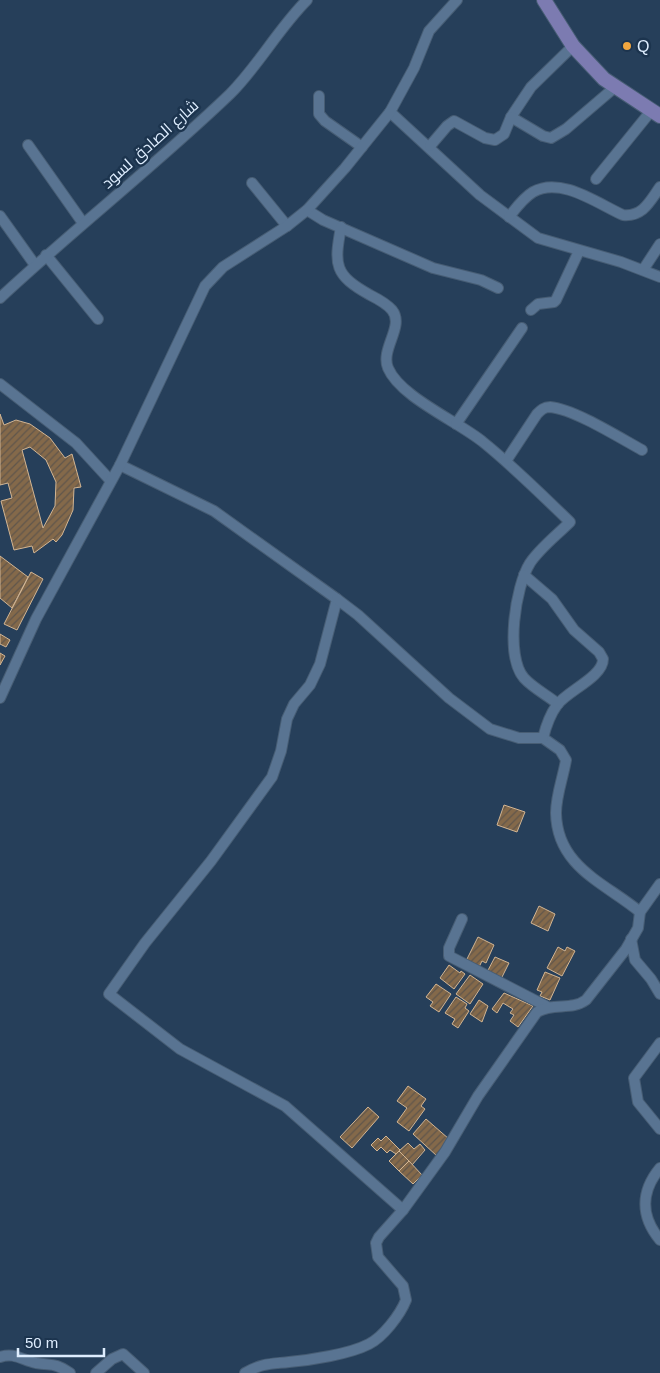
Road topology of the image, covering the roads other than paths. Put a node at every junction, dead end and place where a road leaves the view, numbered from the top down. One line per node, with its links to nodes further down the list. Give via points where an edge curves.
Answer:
1 (307, 0): 19 (street, شارع الصادق لسود, via 231,92)
2 (457, 0): 7 (street, via 429,31 414,68)
3 (544, 0): 4 (street)
4 (573, 46): 5 (street); 9 (street, via 531,87)
5 (614, 88): 8 (street); 9 (street, via 551,138)
6 (319, 96): 12 (street, via 318,114)
7 (390, 112): 11 (street); 12 (street)
8 (656, 114): 13 (street)
9 (511, 117): 11 (street, via 504,134 495,140 454,121)
10 (28, 145): 19 (street)
11 (430, 146): 18 (street, via 480,195)
12 (362, 147): 16 (street)
13 (596, 179)
14 (252, 184): 20 (street)
15 (660, 187): 18 (street, via 644,209 632,216 623,215 570,190 551,187 532,193)
16 (307, 210): 20 (street); 21 (street)
17 (0, 216): 25 (street)
18 (509, 217): 23 (street, via 538,238)
19 (83, 223): 24 (street, شارع الصادق لسود)
20 (287, 226): 37 (street, via 234,258 205,286)
21 (341, 227): 28 (street, via 433,268 481,280); 34 (street, via 336,262 341,273 393,311 396,321 386,352 388,368 400,384 418,399)
22 (660, 244): 26 (street)
23 (579, 251): 26 (street); 30 (street, via 556,300 538,304)
24 (46, 255): 25 (street, شارع الصادق لسود); 31 (street)
25 (35, 265): 29 (street, شارع الصادق لسود)
26 (643, 270): 27 (street)
27 (660, 277)
28 (498, 288)
29 (0, 298)
30 (530, 310)
31 (98, 318)
32 (522, 328): 34 (street)
33 (0, 384): 38 (street, via 76,442)
34 (456, 424): 36 (street)
35 (642, 450): 36 (street, via 567,412 550,407 537,414)
36 (506, 462): 39 (street, via 570,522 530,563)
37 (120, 465): 38 (street); 40 (street, via 214,511)
38 (110, 480): 41 (street, via 36,619)
39 (524, 575): 42 (street, via 516,611 516,660 524,678); 42 (street, via 552,599 574,630 603,659 600,670)
40 (337, 600): 43 (street, via 490,729 507,736); 53 (street, via 320,664 310,686 294,704 287,719 282,751 272,777 109,994 180,1049 285,1106)
41 (0, 698)
42 (558, 704): 43 (street, via 546,723)
43 (543, 738): 45 (street, via 560,750 566,760 556,814 564,843 585,874)
44 (660, 884): 45 (street)
45 (640, 912): 47 (street, via 638,928)
46 (462, 918): 49 (street, via 449,948 449,956)
47 (631, 939): 48 (street, via 636,960); 49 (street, via 586,1000 579,1005)
48 (660, 994)
49 (546, 1006): 53 (street, via 531,1020)
50 (660, 1043): 51 (street, via 634,1078 634,1084 638,1102)
51 (660, 1129)
52 (660, 1168): 54 (street, via 647,1185 645,1194 647,1214)
53 (403, 1210): 59 (street, via 379,1236 376,1250 378,1257 403,1286 406,1300 378,1338 368,1345 344,1352 289,1362 270,1362)
54 (660, 1240)
55 (0, 1357): 56 (street, via 12,1355 37,1363 50,1363)
56 (70, 1373)
57 (96, 1373): 58 (street, via 112,1358 123,1354)
58 (144, 1373)
59 (245, 1373)

